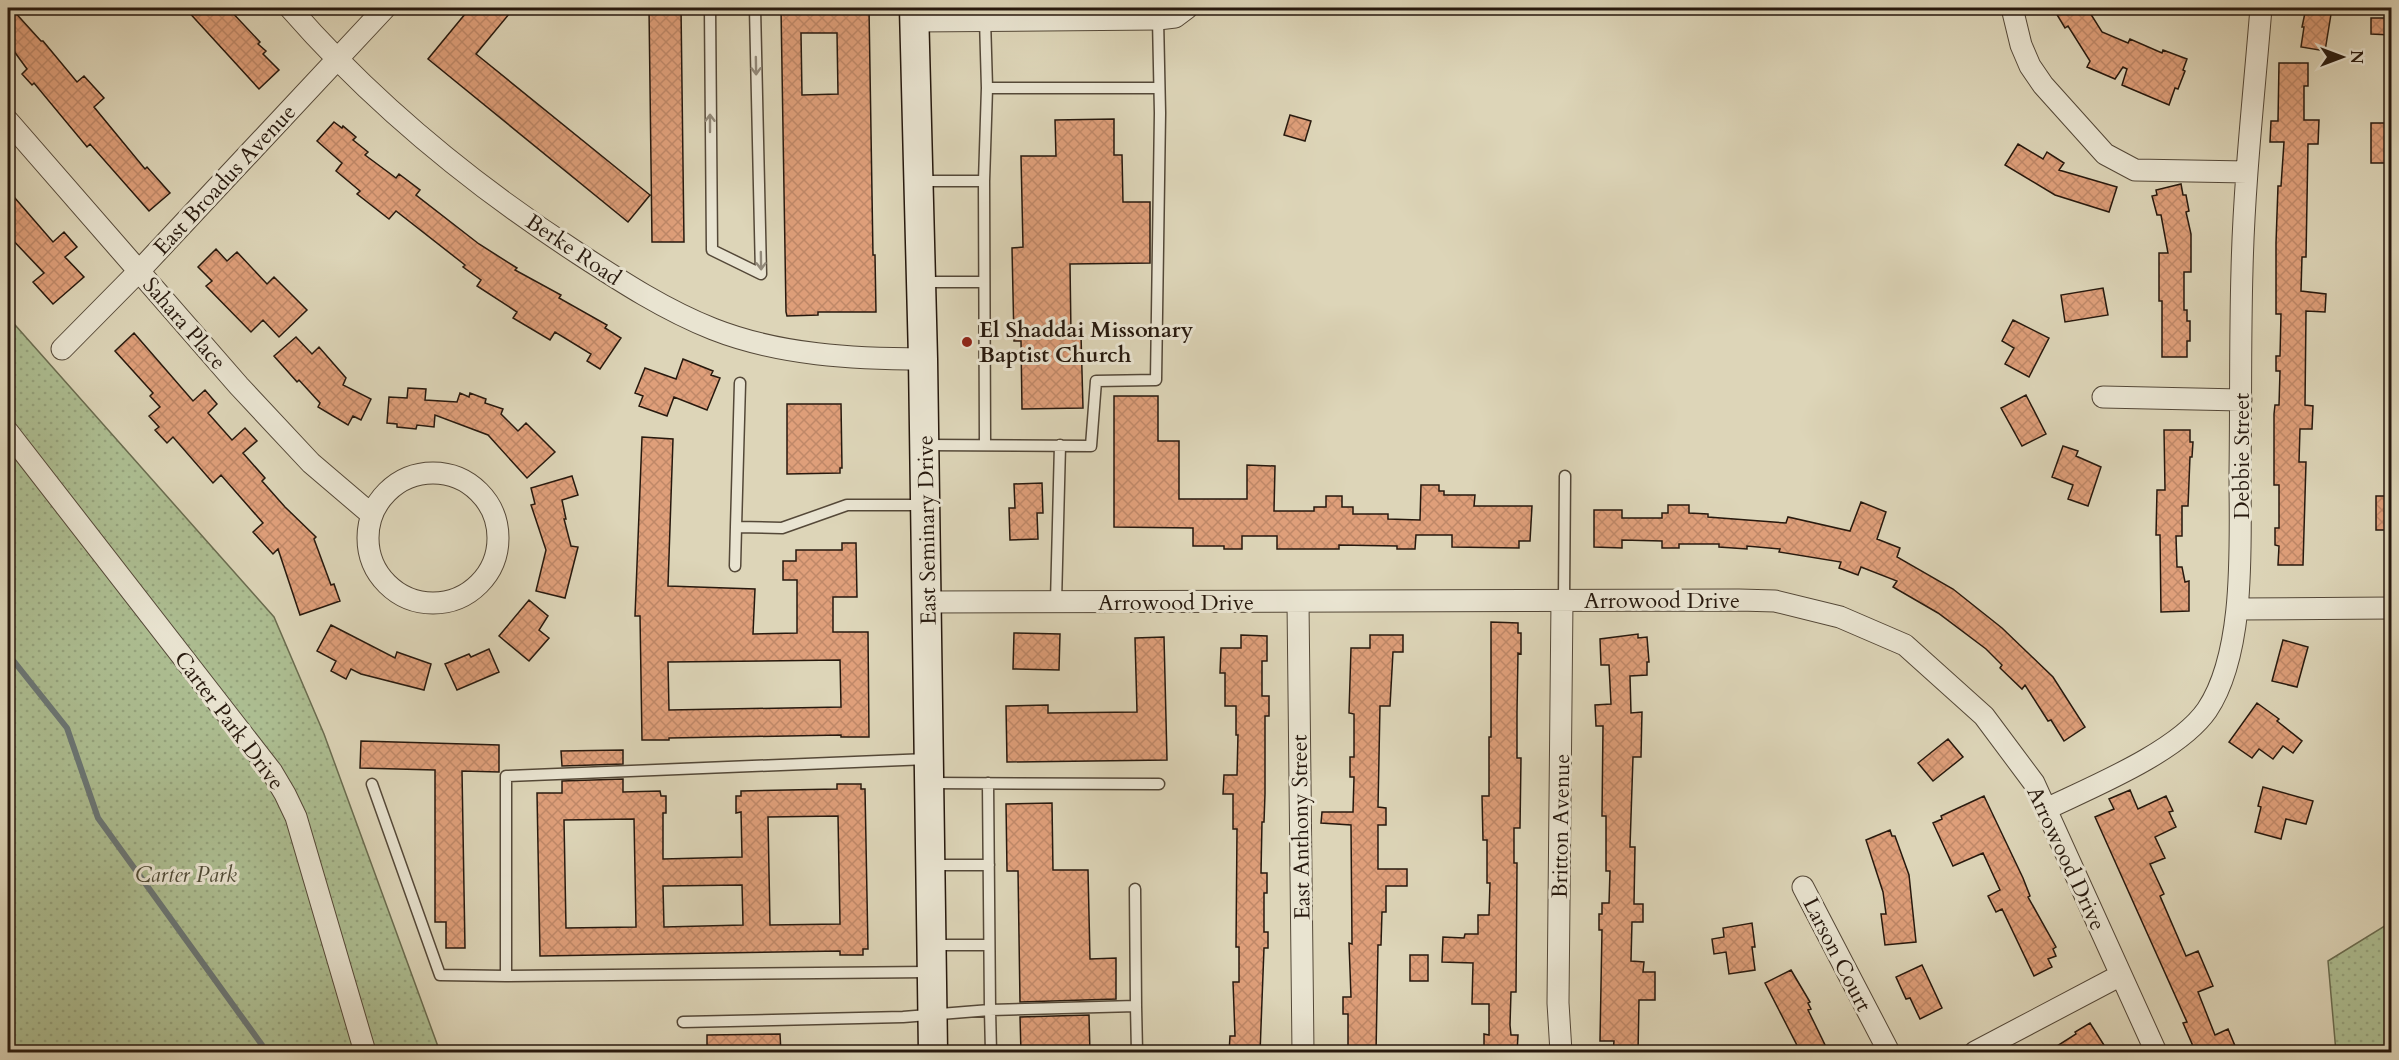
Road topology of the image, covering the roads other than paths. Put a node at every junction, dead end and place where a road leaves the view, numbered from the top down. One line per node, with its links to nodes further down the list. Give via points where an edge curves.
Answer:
1 (290, 8): 13 (street, Berke Road)
2 (385, 8): 13 (street, East Broadus Avenue)
3 (710, 8): 4 (lane, one-way to 3, via 761,274 712,250)
4 (755, 8)
5 (1187, 8): 12 (street, via 1175,17)
6 (2012, 8): 17 (street, via 2030,66 2105,154 2135,170)
7 (2261, 8): 17 (street, Debbie Street)
8 (1010, 13): 9 (street); 11 (street)
9 (1096, 13): 12 (street)
10 (914, 14): 11 (street); 18 (main road, East Seminary Drive)
11 (985, 19): 14 (lane)
12 (1158, 19): 15 (lane)
13 (337, 58): 20 (street, East Broadus Avenue); 24 (street, Berke Road, via 405,123 504,202 665,307 714,329 787,349)
14 (987, 88): 15 (lane); 19 (lane)
15 (1160, 88): 31 (lane, via 1156,380 1096,381 1091,446)
16 (8, 122): 20 (street, Sahara Place)
17 (2247, 172): 27 (street, Debbie Street)
18 (918, 181): 19 (lane); 21 (main road, East Seminary Drive)
19 (984, 181): 22 (lane)
20 (140, 270): 23 (street, East Broadus Avenue); 34 (street, Sahara Place, via 311,463)
21 (921, 282): 22 (lane); 24 (main road, East Seminary Drive)
22 (984, 282): 29 (lane)
23 (62, 349)
24 (923, 359): 30 (main road, East Seminary Drive)
25 (740, 383): 35 (lane)
26 (2103, 397): 27 (street)
27 (2241, 400): 42 (street, Debbie Street)
28 (8, 432): 60 (street, Carter Park Drive, via 272,772 285,794 307,854)
29 (985, 444): 30 (lane); 31 (lane)
30 (924, 445): 33 (main road, East Seminary Drive)
31 (1060, 445): 39 (lane)
32 (1565, 476): 37 (lane)
33 (925, 505): 35 (lane, via 847,505 782,528); 38 (main road, East Seminary Drive)
34 (372, 515): 34 (street, via 368,541 375,567 385,582 415,601 450,601 466,594 485,576 497,552 495,516 475,487 460,478 425,472 408,477 380,499)
35 (736, 527): 36 (lane)
36 (735, 566)
37 (1563, 600): 40 (street, Arrowood Drive); 47 (street, Arrowood Drive, via 1775,601 1840,617 1905,645 1984,716 2034,783); 65 (street, Britton Avenue, via 1558,1003)
38 (927, 602): 39 (street, Arrowood Drive); 43 (main road, East Seminary Drive)
39 (1056, 602): 40 (street, Arrowood Drive)
40 (1298, 602): 64 (street, East Anthony Street)
41 (2391, 608): 42 (street)
42 (2237, 609): 47 (street, Debbie Street, via 2230,650 2207,710 2180,738 2118,775)
43 (929, 771): 44 (lane); 48 (main road, East Seminary Drive); 55 (lane, via 506,776)
44 (988, 783): 46 (lane); 49 (lane)
45 (372, 784): 55 (lane, via 440,975)
46 (1160, 784)
47 (2046, 809): 54 (street, Arrowood Drive)
48 (930, 865): 49 (lane); 53 (main road, East Seminary Drive)
49 (989, 865): 52 (lane)
50 (1803, 887): 66 (street, Larson Court)
51 (1135, 889): 56 (lane)
52 (989, 945): 53 (lane); 57 (lane)
53 (932, 958): 55 (lane); 58 (main road, East Seminary Drive)
54 (2121, 975): 67 (street); 68 (street, Arrowood Drive)
55 (506, 976)
56 (1136, 1006): 57 (lane); 63 (lane)
57 (990, 1010): 58 (lane); 62 (lane)
58 (933, 1016): 59 (lane); 61 (main road, East Seminary Drive)
59 (684, 1022)
60 (365, 1053)
61 (933, 1053)
62 (991, 1053)
63 (1137, 1053)
64 (1303, 1053)
65 (1561, 1053)
66 (1889, 1053)
67 (1975, 1053)
68 (2156, 1053)

